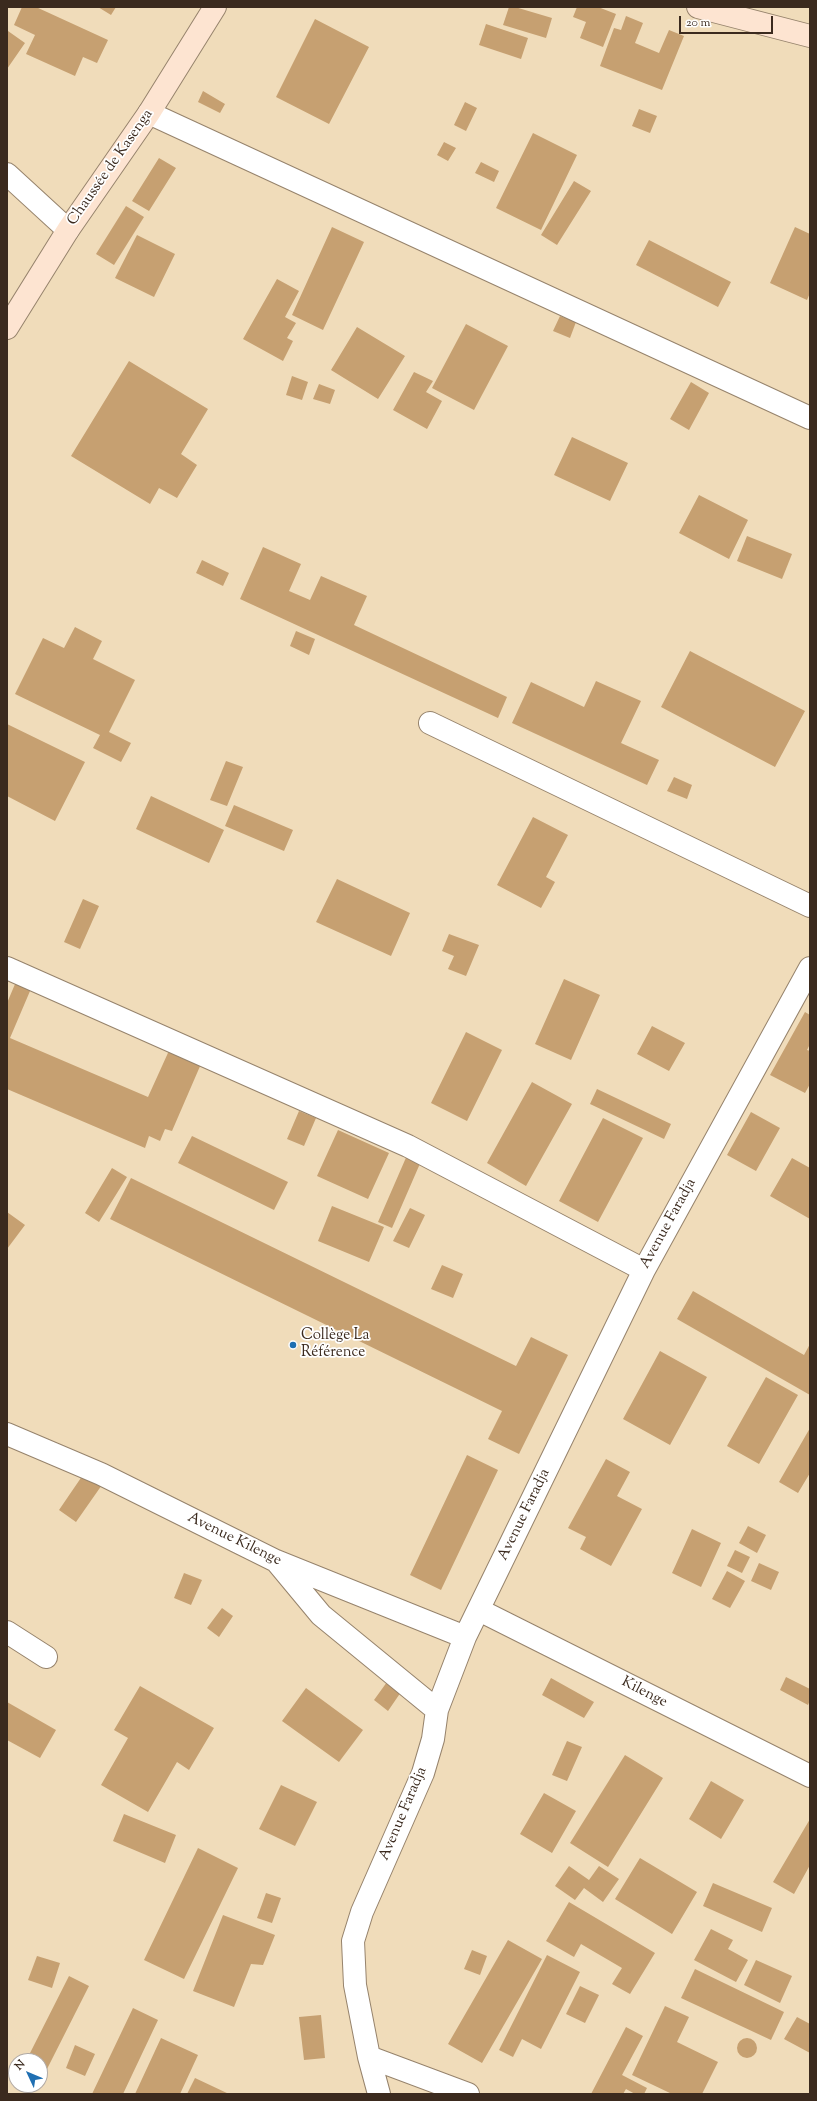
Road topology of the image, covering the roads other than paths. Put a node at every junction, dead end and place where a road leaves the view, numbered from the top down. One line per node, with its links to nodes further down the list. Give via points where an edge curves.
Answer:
1 (215, 7): 4 (main road, Chaussée de Kasenga)
2 (698, 7): 3 (main road)
3 (810, 36)
4 (149, 114): 6 (main road, Chaussée de Kasenga); 8 (street)
5 (7, 174): 6 (street)
6 (68, 230): 7 (main road, Chaussée de Kasenga)
7 (7, 328)
8 (810, 418)
9 (430, 723): 10 (street)
10 (810, 906)
11 (7, 968): 13 (street, via 408,1146)
12 (810, 968): 13 (street, Avenue Faradja)
13 (644, 1270): 16 (street, Avenue Faradja)
14 (7, 1434): 15 (street, Avenue Kilenge, via 101,1474)
15 (276, 1561): 18 (street, Avenue Kilenge); 20 (street, via 321,1615)
16 (479, 1610): 18 (street, Avenue Faradja); 21 (street, Kilenge)
17 (7, 1632): 19 (street)
18 (465, 1638): 20 (street, Avenue Faradja)
19 (46, 1657)
20 (437, 1710): 22 (street, Avenue Faradja, via 433,1739 423,1773 362,1912 353,1941 356,1985)
21 (810, 1776)
22 (369, 2057): 23 (street, Avenue Faradja); 24 (street)
23 (379, 2094)
24 (468, 2094)

